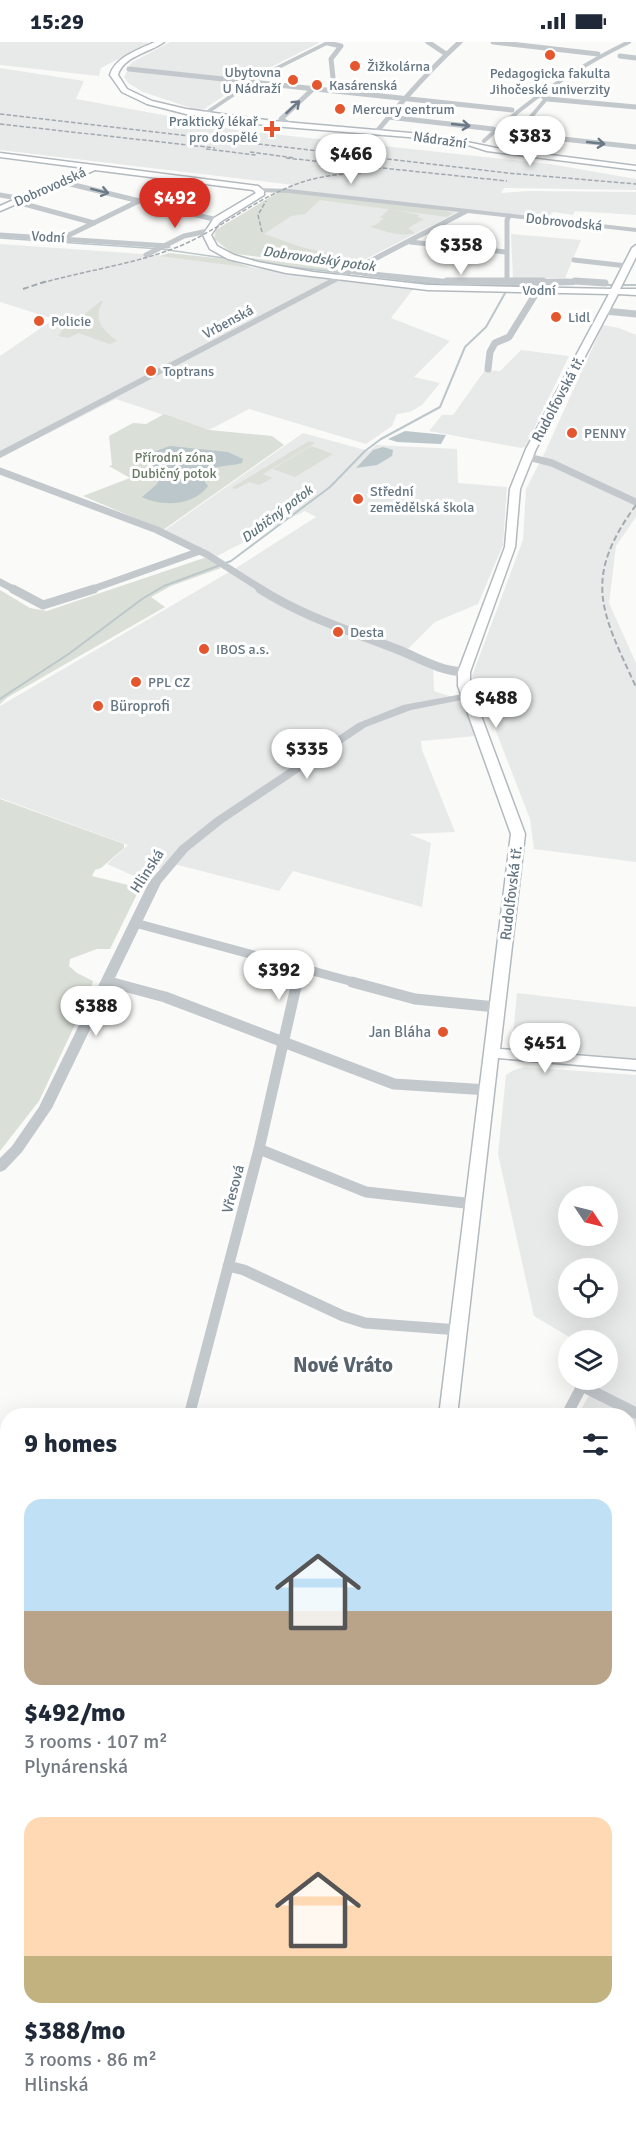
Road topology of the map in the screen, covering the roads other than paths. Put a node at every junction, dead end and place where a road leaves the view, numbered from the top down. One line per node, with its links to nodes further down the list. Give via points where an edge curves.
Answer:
1 (428, 42): 8 (street)
2 (460, 42): 8 (street)
3 (493, 42): 9 (street)
4 (629, 42): 10 (street)
5 (634, 42): 10 (street)
6 (155, 43): 22 (main road, Nádražní, via 121,64 114,75 117,82 131,93 159,104)
7 (327, 43): 14 (street); 17 (street, via 341,46 331,59 334,87)
8 (446, 54): 18 (street)
9 (599, 54): 10 (street); 15 (street)
10 (608, 54): 11 (street); 15 (street)
11 (620, 56): 12 (street)
12 (636, 58)
13 (129, 69): 14 (street)
14 (251, 82): 16 (street); 22 (street)
15 (552, 87): 19 (street, via 543,97); 21 (street)
16 (313, 88): 17 (street); 26 (street, one-way to 16, via 281,119)
17 (330, 90): 18 (street)
18 (404, 98): 21 (street); 24 (street)
19 (547, 99): 20 (street); 23 (street, via 539,100); 30 (street)
20 (636, 106)
21 (515, 111): 23 (street); 27 (street)
22 (206, 113): 25 (main road, Nádražní)
23 (528, 113): 30 (street)
24 (388, 117): 27 (street, one-way to 27); 28 (street); 29 (street, via 378,130)
25 (276, 124): 26 (main road, Nádražní); 28 (main road, Nádražní)
26 (289, 124): 28 (main road, Nádražní)
27 (496, 130): 31 (street)
28 (370, 133): 29 (main road, Nádražní); 34 (main road, Nádražní)
29 (383, 133): 34 (main road, Nádražní)
30 (513, 133): 32 (street); 33 (street, one-way to 33)
31 (484, 141)
32 (508, 144)
33 (636, 147)
34 (495, 150): 37 (main road, Nádražní)
35 (0, 155): 36 (main road)
36 (94, 167): 38 (main road, Dobrovodská); 39 (main road, Dobrovodská)
37 (636, 168)
38 (186, 178): 40 (main road, Dobrovodská); 43 (street)
39 (62, 182): 42 (main road, Dobrovodská); 43 (street, one-way to 43)
40 (260, 190): 45 (street, Dobrovodská); 47 (main road, via 256,198)
41 (0, 195): 42 (street)
42 (20, 200): 44 (main road, Dobrovodská); 48 (street)
43 (139, 201): 47 (street); 48 (street)
44 (0, 209)
45 (467, 211): 46 (street, Dobrovodská); 53 (street, Vrbenská)
46 (509, 216): 49 (street, Dobrovodská); 56 (street)
47 (217, 220): 50 (main road)
48 (94, 223): 52 (street)
49 (636, 230)
50 (208, 231): 54 (street, via 194,232); 61 (main road, Vodní, via 210,243 239,261 263,267)
51 (0, 235): 52 (street, Vodní)
52 (64, 237): 54 (street, Vodní)
53 (410, 242): 56 (street); 60 (street, Vrbenská)
54 (166, 247): 57 (street)
55 (636, 248): 59 (main road, Rudolfovská tř.)
56 (506, 252): 63 (street)
57 (146, 255)
58 (574, 260): 59 (street)
59 (627, 266): 64 (main road, Rudolfovská tř.)
60 (365, 269): 61 (street, Vrbenská); 63 (street, Vodní)
61 (349, 274): 63 (main road, Vodní, via 420,287); 70 (street, Vrbenská)
62 (605, 283): 63 (street, Vodní)
63 (505, 286): 66 (main road, Vodní)
64 (616, 288): 65 (main road, Vodní); 66 (main road, Vodní); 67 (main road, Rudolfovská tř.)
65 (636, 292)
66 (535, 293): 69 (street, via 509,337 495,344 490,352)
67 (605, 311): 68 (street); 71 (main road, Rudolfovská tř.)
68 (636, 314)
69 (488, 369)
70 (0, 455)
71 (528, 457): 73 (street, via 552,463); 76 (main road, Rudolfovská tř., via 515,489 510,547)
72 (0, 471): 74 (street, via 157,530)
73 (636, 502)
74 (200, 551): 75 (street, via 51,604 43,605); 76 (street, via 287,606 447,671)
75 (0, 582)
76 (464, 672): 77 (main road, Rudolfovská tř.)
77 (468, 696): 78 (street, Hlinská, via 424,702 386,714 330,746 176,855 155,882); 81 (main road, Rudolfovská tř., via 518,834)
78 (135, 923): 79 (street); 80 (street, Hlinská)
79 (300, 968): 81 (street, via 415,999); 82 (street, Vřesová)
80 (106, 981): 82 (street, via 165,997); 87 (street, Hlinská, via 45,1108)
81 (496, 1007): 83 (main road, Rudolfovská tř.)
82 (284, 1043): 85 (street, via 394,1084); 86 (street, Vřesová)
83 (491, 1053): 84 (main road); 85 (main road, Rudolfovská tř.)
84 (636, 1065)
85 (488, 1090): 88 (main road, Rudolfovská tř.)
86 (259, 1149): 88 (street, via 366,1192); 89 (street, Vřesová)
87 (0, 1167)
88 (474, 1204): 90 (main road, Rudolfovská tř.)
89 (228, 1266): 90 (street, via 365,1323); 91 (street, Vřesová)
90 (459, 1330): 92 (main road, Rudolfovská tř.)
91 (191, 1408)
92 (449, 1408)
93 (570, 1408): 94 (street, via 582,1386)
94 (626, 1408)

